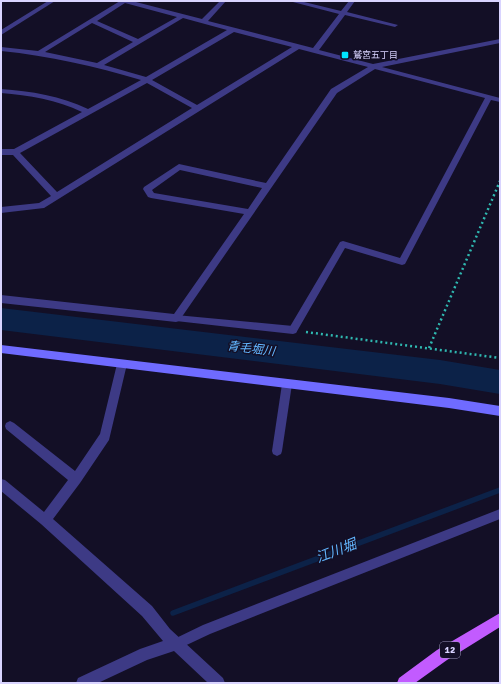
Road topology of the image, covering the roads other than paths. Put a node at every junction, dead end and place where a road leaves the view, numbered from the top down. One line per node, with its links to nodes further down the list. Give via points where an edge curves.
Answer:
1 (52, 1): 13 (street)
2 (124, 1): 6 (street); 9 (street)
3 (224, 1): 10 (street)
4 (292, 1): 7 (street)
5 (352, 1): 7 (street)
6 (138, 2): 8 (street)
7 (343, 13): 11 (street); 18 (street)
8 (183, 16): 10 (street); 15 (street)
9 (92, 21): 15 (street); 19 (street)
10 (204, 22): 12 (street)
11 (395, 26)
12 (234, 29): 16 (street); 22 (street)
13 (1, 33)
14 (500, 41): 21 (street)
15 (137, 42): 20 (street)
16 (299, 46): 18 (street); 26 (street)
17 (1, 49): 19 (street)
18 (315, 50): 21 (street)
19 (39, 53): 20 (street)
20 (98, 65): 22 (street)
21 (375, 66): 24 (street); 30 (street, via 334,91)
22 (147, 80): 26 (street); 27 (street)
23 (1, 91): 27 (street, via 46,97)
24 (489, 97): 25 (street); 36 (street, via 402,262 343,244)
25 (500, 100)
26 (196, 108): 31 (street)
27 (88, 112): 29 (street)
28 (1, 152): 29 (street)
29 (15, 152): 31 (street)
30 (268, 186): 33 (street); 33 (street, via 179,167 147,188 151,195)
31 (56, 196): 32 (street, via 41,206)
32 (1, 210)
33 (249, 212): 35 (street)
34 (1, 299): 35 (street)
35 (176, 318): 36 (lane)
36 (294, 330)
37 (1, 349): 38 (street)
38 (122, 364): 39 (street); 43 (street, via 105,436)
39 (287, 384): 40 (street); 42 (lane)
40 (500, 411)
41 (10, 426): 43 (street)
42 (276, 451)
43 (76, 479): 46 (street)
44 (1, 484): 46 (street)
45 (500, 514): 48 (lane, via 206,629)
46 (45, 520): 48 (street, via 147,611 164,634)
47 (500, 620): 51 (main road, 12, via 458,645)
48 (176, 644): 49 (street, via 145,654); 50 (street)
49 (84, 683)
50 (218, 683)
51 (404, 683)

